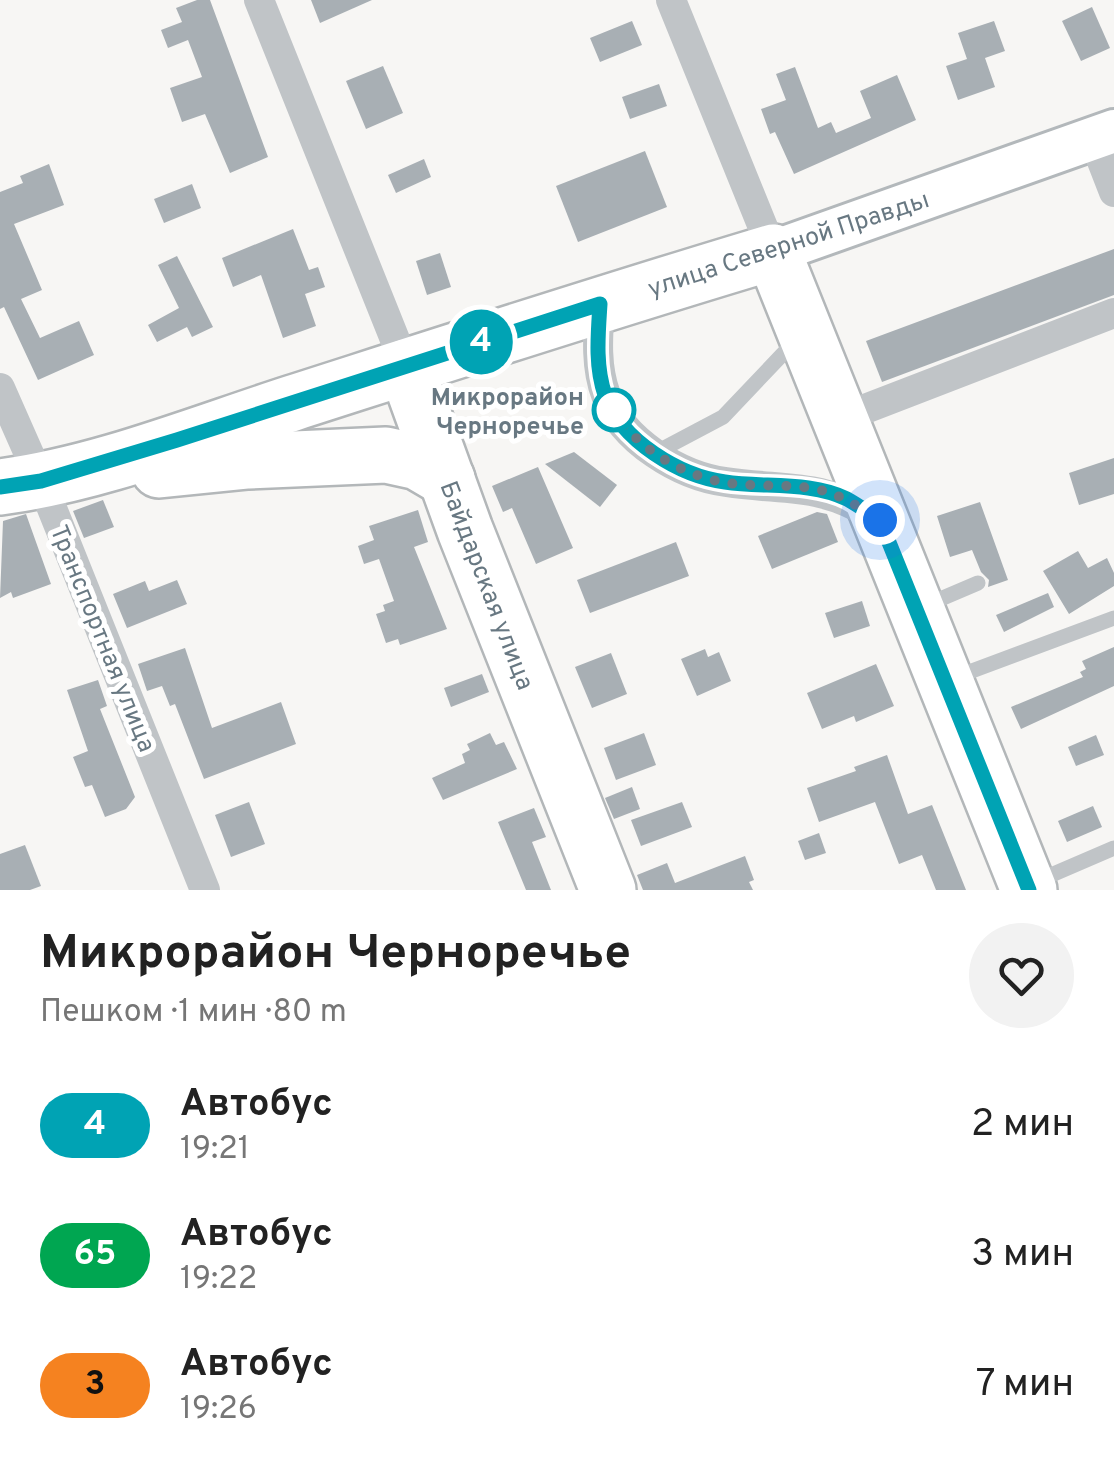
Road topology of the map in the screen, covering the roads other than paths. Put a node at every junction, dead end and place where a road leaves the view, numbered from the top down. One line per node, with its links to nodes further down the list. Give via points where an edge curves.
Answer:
1 (259, 0): 9 (street, Байдарская улица)
2 (671, 0): 5 (street)
3 (1104, 135): 4 (street); 5 (main road, улица Северной Правды)
4 (1114, 192)
5 (772, 252): 6 (highway, улица Северной Правды); 8 (highway)
6 (600, 304): 9 (highway, улица Северной Правды); 12 (street, via 597,354 606,397 624,427)
7 (1114, 313): 11 (street)
8 (803, 332): 11 (highway); 12 (lane, via 723,417)
9 (406, 366): 13 (highway, Байдарская улица); 14 (highway, улица Северной Правды)
10 (0, 388): 14 (street, Транспортная улица)
11 (840, 419): 15 (highway)
12 (655, 453): 15 (street, via 723,482 816,489)
13 (446, 479): 14 (highway, via 418,462 386,456 248,461); 23 (highway, Байдарская улица)
14 (21, 484): 22 (street, Транспортная улица)
15 (880, 520): 17 (highway)
16 (978, 584): 17 (lane)
17 (916, 609): 19 (highway)
18 (1114, 618): 19 (lane)
19 (944, 681): 21 (highway)
20 (1114, 848): 21 (lane)
21 (1028, 888)
22 (204, 890)
23 (608, 890)

